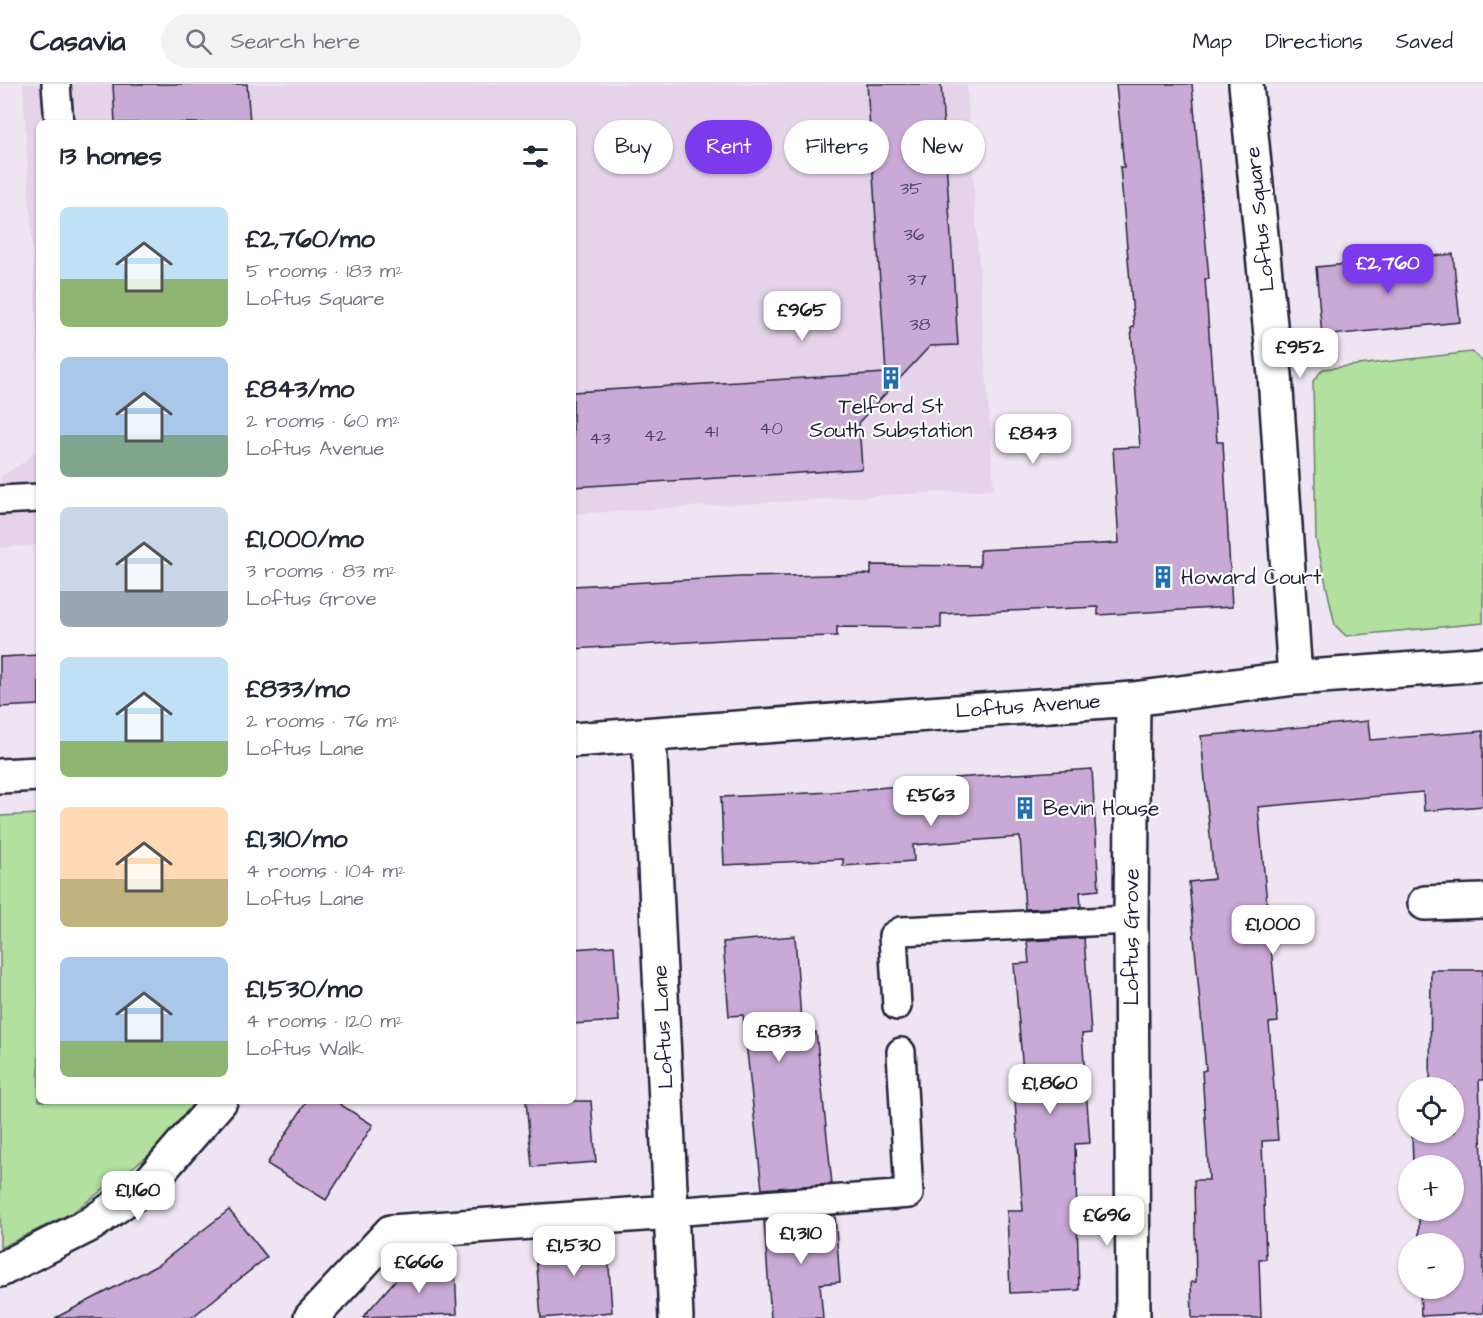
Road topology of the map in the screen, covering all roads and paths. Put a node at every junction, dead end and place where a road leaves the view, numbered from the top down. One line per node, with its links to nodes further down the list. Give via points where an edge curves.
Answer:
1 (56, 84): 3 (lane)
2 (1246, 84): 7 (street, Loftus Square, via 1275,375)
3 (59, 120)
4 (36, 498): 5 (lane)
5 (0, 500)
6 (1483, 664): 7 (street, Loftus Avenue)
7 (1294, 678): 8 (street, Loftus Avenue)
8 (1132, 699): 9 (street, Loftus Avenue); 15 (street, Loftus Grove)
9 (649, 735): 10 (street, Loftus Avenue); 19 (street, Loftus Lane)
10 (576, 740)
11 (36, 774): 12 (street)
12 (0, 776)
13 (1483, 901): 14 (street)
14 (1425, 903)
15 (1131, 920): 16 (lane, via 902,931 893,936); 23 (street, Loftus Grove)
16 (897, 1006)
17 (901, 1052): 19 (lane, via 909,1194)
18 (217, 1104): 20 (street, via 149,1183 91,1224)
19 (671, 1212): 21 (street, via 391,1232); 22 (street, Loftus Lane)
20 (0, 1270)
21 (311, 1318)
22 (676, 1318)
23 (1133, 1318)

